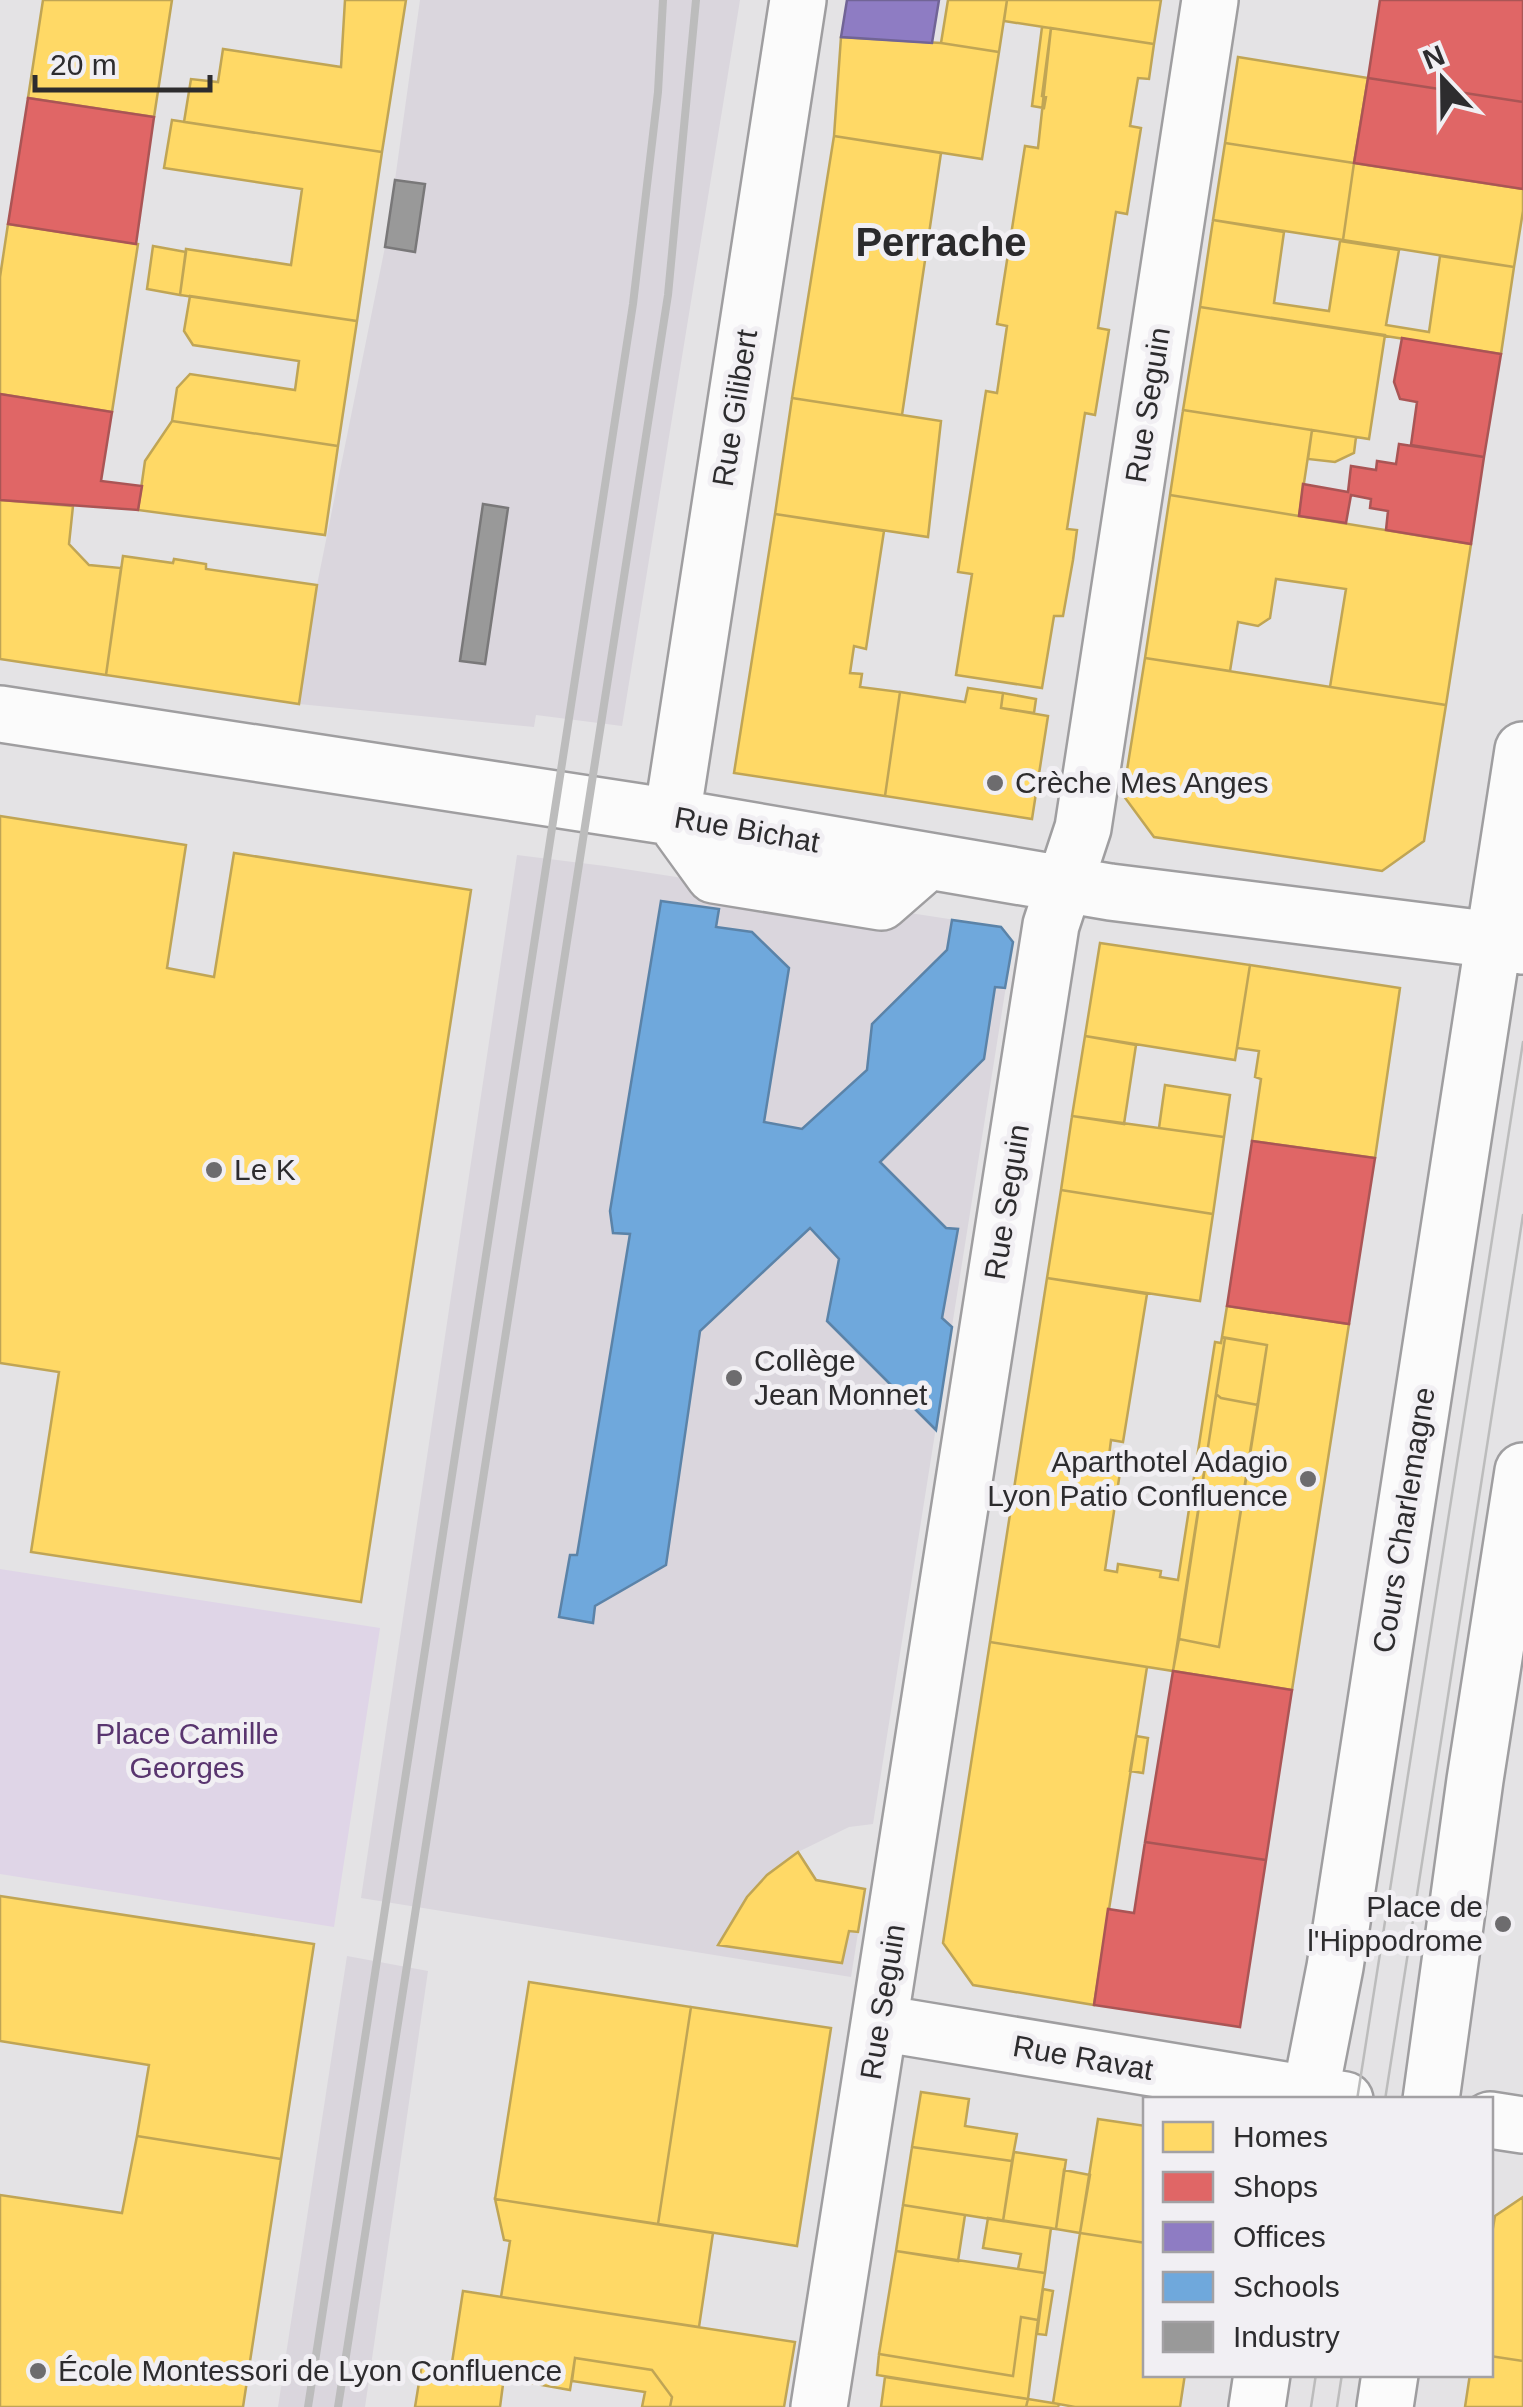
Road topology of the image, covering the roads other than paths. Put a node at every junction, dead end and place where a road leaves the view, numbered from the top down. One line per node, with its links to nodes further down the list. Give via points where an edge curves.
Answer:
1 (798, 0): 5 (street, Rue Gilibert)
2 (1210, 0): 6 (street, Rue Seguin, via 1083,828)
3 (0, 714): 5 (street, Rue Bichat)
4 (1523, 750): 7 (street, Cours Charlemagne)
5 (672, 817): 6 (street, Rue Bichat)
6 (1064, 884): 7 (street, Rue Bichat); 10 (street, Rue Seguin, via 1048,944)
7 (1509, 943): 12 (street, Cours Charlemagne, via 1332,1983)
8 (1523, 1472): 9 (street)
9 (1502, 1745): 13 (street)
10 (880, 2023): 11 (street, Rue Ravat); 18 (street, Rue Seguin)
11 (1315, 2097)
12 (1321, 2097)
13 (1433, 2097)
14 (1493, 2120): 15 (street)
15 (1523, 2124)
16 (1262, 2377): 19 (street)
17 (1389, 2377): 20 (street)
18 (819, 2407)
19 (1257, 2407)
20 (1384, 2407)

